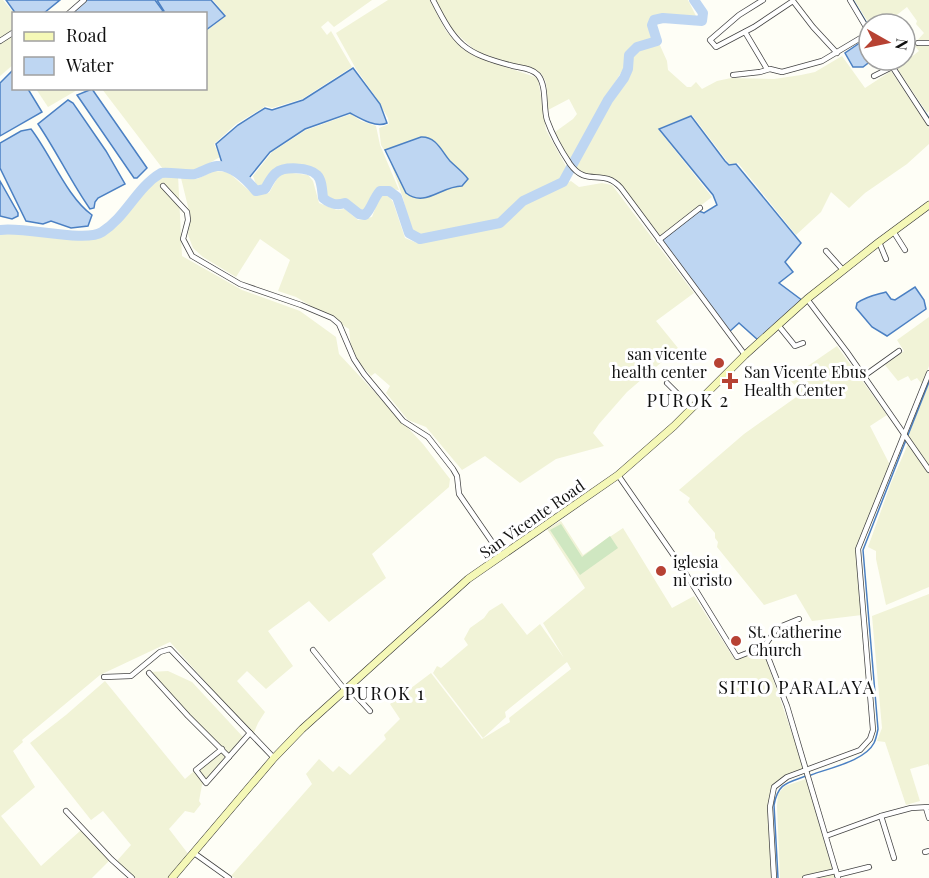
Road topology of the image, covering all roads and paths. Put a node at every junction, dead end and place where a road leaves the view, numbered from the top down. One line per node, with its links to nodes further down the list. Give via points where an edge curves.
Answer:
1 (84, 0): 5 (street)
2 (433, 0): 21 (street, via 464,48 539,76 547,121 568,161 588,177 614,180)
3 (763, 0): 6 (street, via 710,40 716,47)
4 (793, 1): 6 (street); 10 (street)
5 (71, 12)
6 (745, 32): 11 (street)
7 (857, 40): 10 (street)
8 (918, 43): 9 (street)
9 (929, 43)
10 (837, 53): 11 (street, via 782,72)
11 (767, 69): 14 (street)
12 (882, 72): 15 (street)
13 (895, 72): 16 (street)
14 (733, 75)
15 (874, 76)
16 (929, 123)
17 (163, 186): 39 (street, via 187,212 183,239 192,256 240,284 301,305 339,324 364,375 403,421 428,437 453,469 459,494)
18 (929, 205): 20 (street, San Vicente Road)
19 (700, 208): 21 (street)
20 (892, 231): 22 (street, San Vicente Road); 24 (street)
21 (659, 240): 31 (street)
22 (879, 242): 25 (street); 26 (street, San Vicente Road)
23 (826, 250): 26 (street)
24 (905, 250)
25 (886, 259)
26 (843, 270): 27 (street, San Vicente Road)
27 (807, 299): 28 (street, San Vicente Road); 33 (street)
28 (778, 325): 29 (street, via 795,346); 31 (street, San Vicente Road)
29 (802, 343)
30 (899, 351): 33 (street)
31 (745, 355): 35 (street, San Vicente Road)
32 (929, 373): 36 (street)
33 (864, 376): 36 (street)
34 (667, 382): 35 (street)
35 (692, 408): 38 (street, San Vicente Road)
36 (904, 434): 37 (street); 51 (street, via 858,549 873,730 860,750)
37 (929, 470)
38 (618, 475): 39 (street, San Vicente Road); 41 (street, via 737,657)
39 (501, 555): 45 (street, San Vicente Road, via 468,579)
40 (799, 619): 41 (street, via 777,628)
41 (763, 648): 51 (street, via 788,706)
42 (313, 650): 45 (street)
43 (149, 673): 48 (street)
44 (104, 677): 47 (street, via 131,676 160,652 170,649)
45 (347, 688): 46 (street); 50 (street, San Vicente Road)
46 (370, 711)
47 (250, 734): 49 (street); 50 (street)
48 (222, 749): 49 (street); 49 (street, via 196,770 206,783)
49 (229, 757)
50 (274, 758): 57 (street, San Vicente Road)
51 (807, 770): 56 (street); 64 (street, via 774,787 770,807)
52 (928, 807): 54 (street); 55 (street)
53 (66, 811): 61 (street)
54 (881, 816): 56 (street); 58 (street)
55 (929, 818)
56 (826, 836): 60 (street)
57 (194, 853): 62 (street, San Vicente Road); 63 (street)
58 (894, 858)
59 (869, 867): 60 (street)
60 (837, 875): 65 (street)
61 (132, 878)
62 (172, 878)
63 (229, 878)
64 (774, 878)
65 (805, 878)

